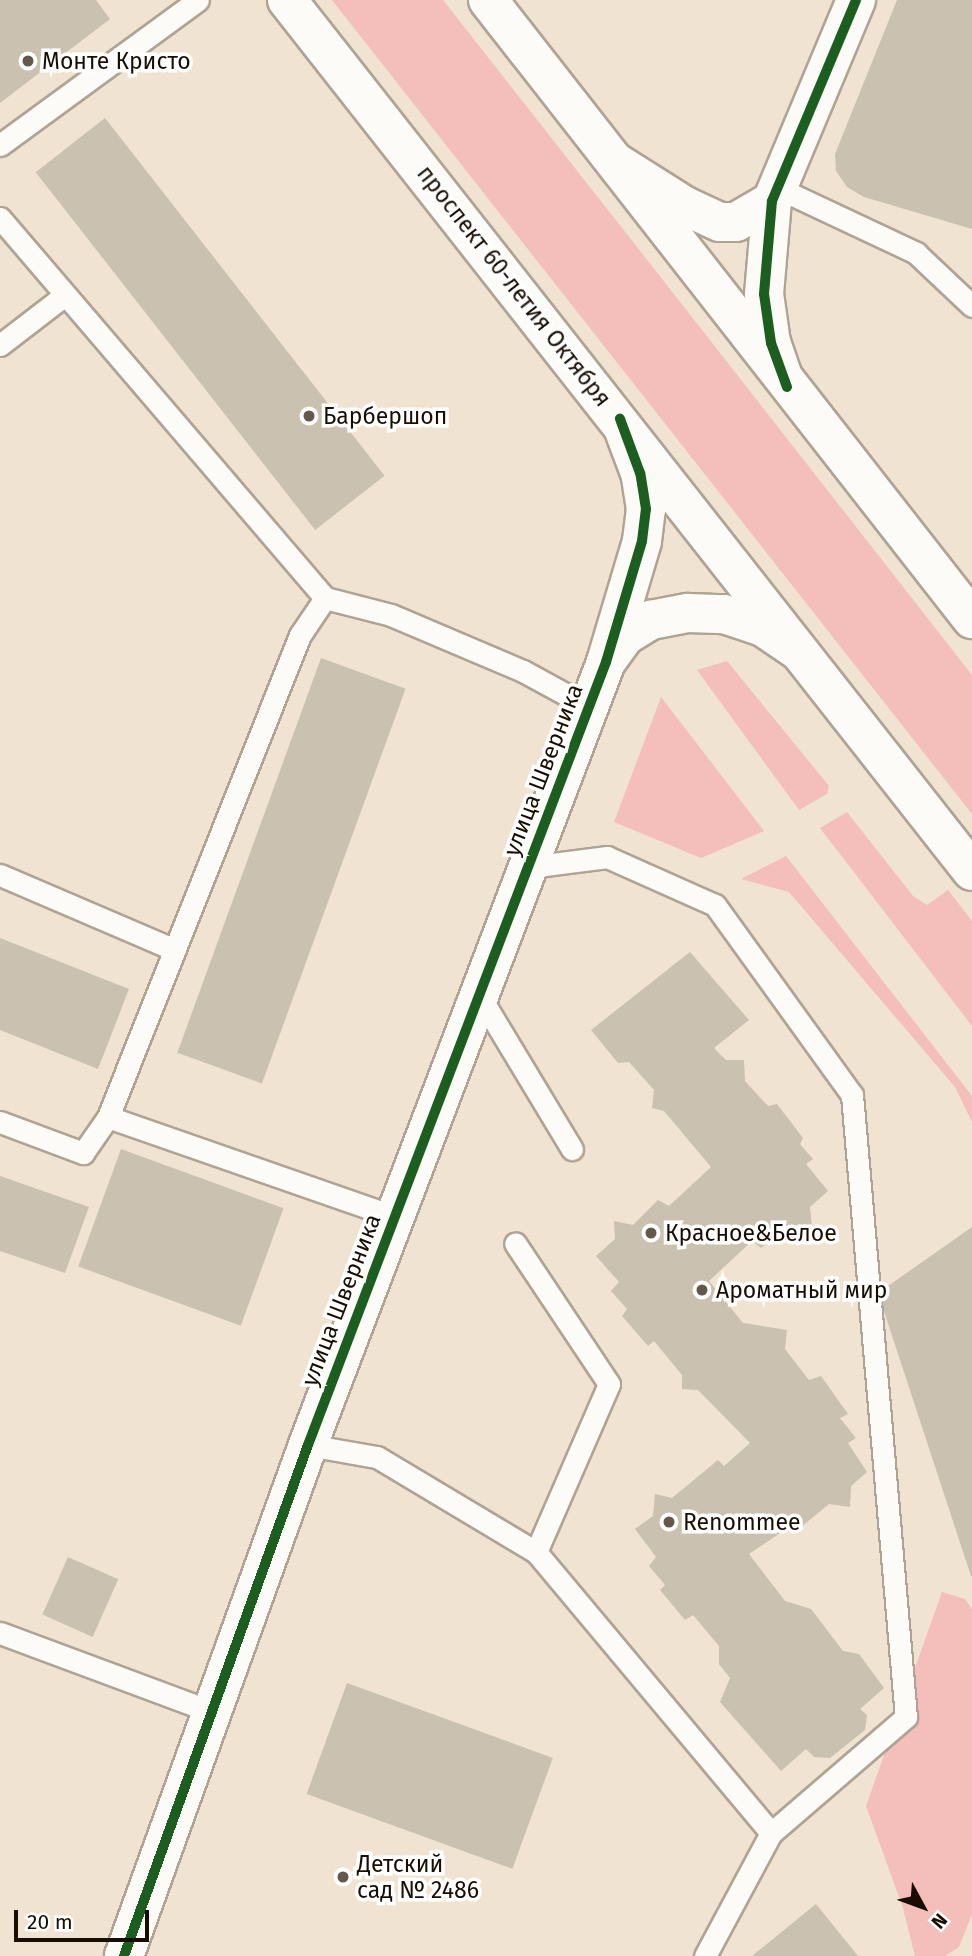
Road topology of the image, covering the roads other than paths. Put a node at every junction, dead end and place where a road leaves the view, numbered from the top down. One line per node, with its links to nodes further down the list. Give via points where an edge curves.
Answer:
1 (198, 0): 5 (lane)
2 (288, 0): 13 (street, проспект 60-летия Октября)
3 (488, 0): 6 (street)
4 (856, 0): 7 (street)
5 (0, 145)
6 (612, 160): 7 (street, via 685,206 720,222 752,216); 12 (street)
7 (775, 195): 10 (lane, via 916,253); 12 (street, via 764,294 771,343)
8 (0, 218): 9 (lane)
9 (65, 296): 11 (lane); 14 (lane)
10 (972, 306)
11 (0, 345)
12 (787, 387): 15 (street)
13 (620, 419): 16 (street, проспект 60-летия Октября); 17 (street, улица Шверника, via 640,473 646,509 642,541)
14 (325, 598): 18 (lane, via 391,615 523,671); 22 (lane, via 300,635)
15 (972, 619)
16 (805, 656): 17 (street, улица Шверника, via 763,627 724,614 688,614 651,620 625,636); 19 (street, проспект 60-летия Октября)
17 (606, 662): 18 (street, улица Шверника)
18 (589, 707): 20 (street, улица Шверника)
19 (968, 861)
20 (529, 867): 23 (street, улица Шверника); 33 (lane, via 607,857 715,905 852,1095 906,1717)
21 (0, 875): 22 (lane)
22 (173, 949): 24 (lane)
23 (480, 995): 26 (lane); 27 (street, улица Шверника)
24 (108, 1117): 25 (lane, via 83,1153); 27 (lane)
25 (0, 1122)
26 (572, 1149)
27 (395, 1217): 29 (street, улица Шверника)
28 (515, 1243): 30 (lane, via 609,1384)
29 (308, 1446): 30 (lane, via 377,1457); 32 (street, улица Шверника)
30 (536, 1552): 33 (lane)
31 (0, 1633): 32 (lane)
32 (212, 1712): 34 (street, улица Шверника)
33 (772, 1833): 35 (lane)
34 (124, 1956)
35 (705, 1956)

